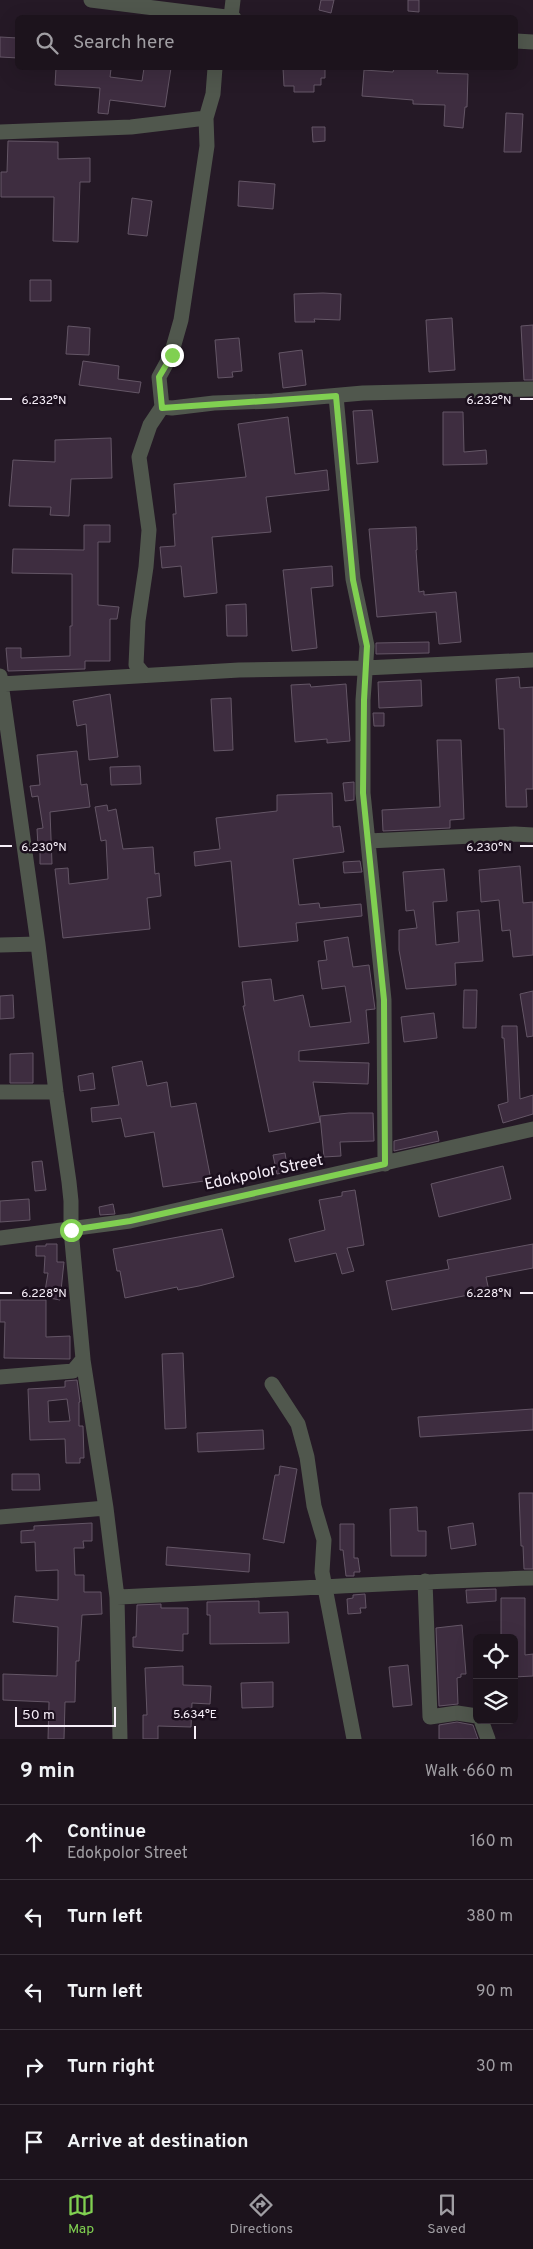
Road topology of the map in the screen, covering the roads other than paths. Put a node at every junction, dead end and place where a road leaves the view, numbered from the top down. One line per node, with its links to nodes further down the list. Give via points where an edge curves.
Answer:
1 (91, 0): 3 (street)
2 (233, 0): 5 (street)
3 (127, 2): 4 (street)
4 (213, 15)
5 (227, 15)
6 (518, 41): 7 (street)
7 (533, 42)
8 (215, 70): 9 (street, via 213,94)
9 (206, 118): 10 (street, via 131,127); 13 (street, via 208,146 181,320 172,355 159,377)
10 (0, 132)
11 (533, 388): 12 (street, via 372,392)
12 (336, 396): 13 (street); 15 (street, via 353,580 367,646)
13 (162, 408): 16 (street, via 150,425 139,457 149,530 136,665)
14 (533, 660): 15 (street)
15 (365, 668): 16 (street, via 239,670); 20 (street, via 363,793)
16 (144, 676): 17 (street)
17 (1, 680): 18 (street)
18 (7, 774): 21 (street)
19 (533, 835): 20 (street)
20 (368, 841): 26 (street, via 384,1000)
21 (38, 944): 22 (street); 24 (street)
22 (0, 945)
23 (0, 1092): 24 (street)
24 (56, 1092): 27 (street, via 71,1202)
25 (533, 1129): 26 (street, Edokpolor Street)
26 (385, 1164): 27 (street, Edokpolor Street, via 130,1221)
27 (71, 1230): 28 (street, Edokpolor Street); 29 (street)
28 (0, 1238)
29 (83, 1360): 30 (street, via 73,1371); 32 (street)
30 (0, 1376)
31 (272, 1384): 36 (street, via 298,1424 307,1456 314,1506 324,1540 322,1572)
32 (106, 1508): 33 (street); 37 (street)
33 (0, 1517)
34 (533, 1578): 35 (street)
35 (425, 1581): 36 (street); 38 (street, via 430,1717 457,1713)
36 (326, 1588): 37 (street); 41 (street)
37 (117, 1597): 40 (street)
38 (473, 1715)
39 (482, 1724): 42 (street)
40 (120, 1739)
41 (354, 1739)
42 (488, 1739)

